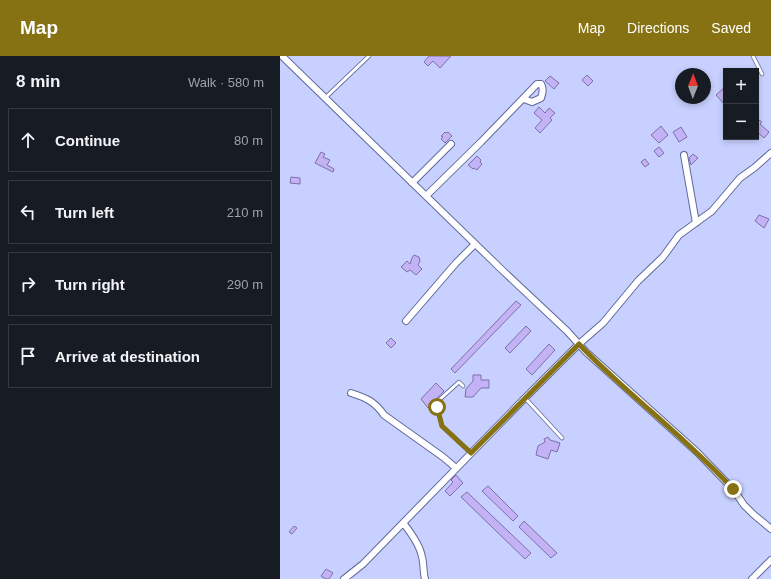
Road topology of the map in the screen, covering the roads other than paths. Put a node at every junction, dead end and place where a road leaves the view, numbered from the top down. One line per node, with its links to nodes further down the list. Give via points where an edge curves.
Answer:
1 (282, 56): 5 (street)
2 (369, 56): 5 (lane)
3 (752, 56): 4 (lane)
4 (762, 74)
5 (325, 98): 10 (street)
6 (524, 99): 11 (street)
7 (451, 144): 10 (street)
8 (771, 153): 12 (street, via 740,178 712,211)
9 (684, 155): 12 (street)
10 (412, 183): 11 (street)
11 (426, 196): 13 (street)
12 (696, 223): 15 (street, via 674,240 663,257 638,281 603,323)
13 (475, 244): 14 (street); 15 (street)
14 (406, 321)
15 (579, 344): 18 (street); 23 (street, via 697,452 733,489 744,505)
16 (463, 386): 20 (lane, via 458,382 438,401 437,407 442,426)
17 (351, 393): 21 (street, via 366,398 378,406 384,415)
18 (525, 398): 19 (lane); 20 (street)
19 (562, 438)
20 (471, 453): 21 (street)
21 (456, 468): 22 (street)
22 (404, 524): 25 (street); 26 (street, via 420,549)
23 (771, 529)
24 (771, 560): 27 (street)
25 (344, 579)
26 (425, 579)
27 (752, 579)

